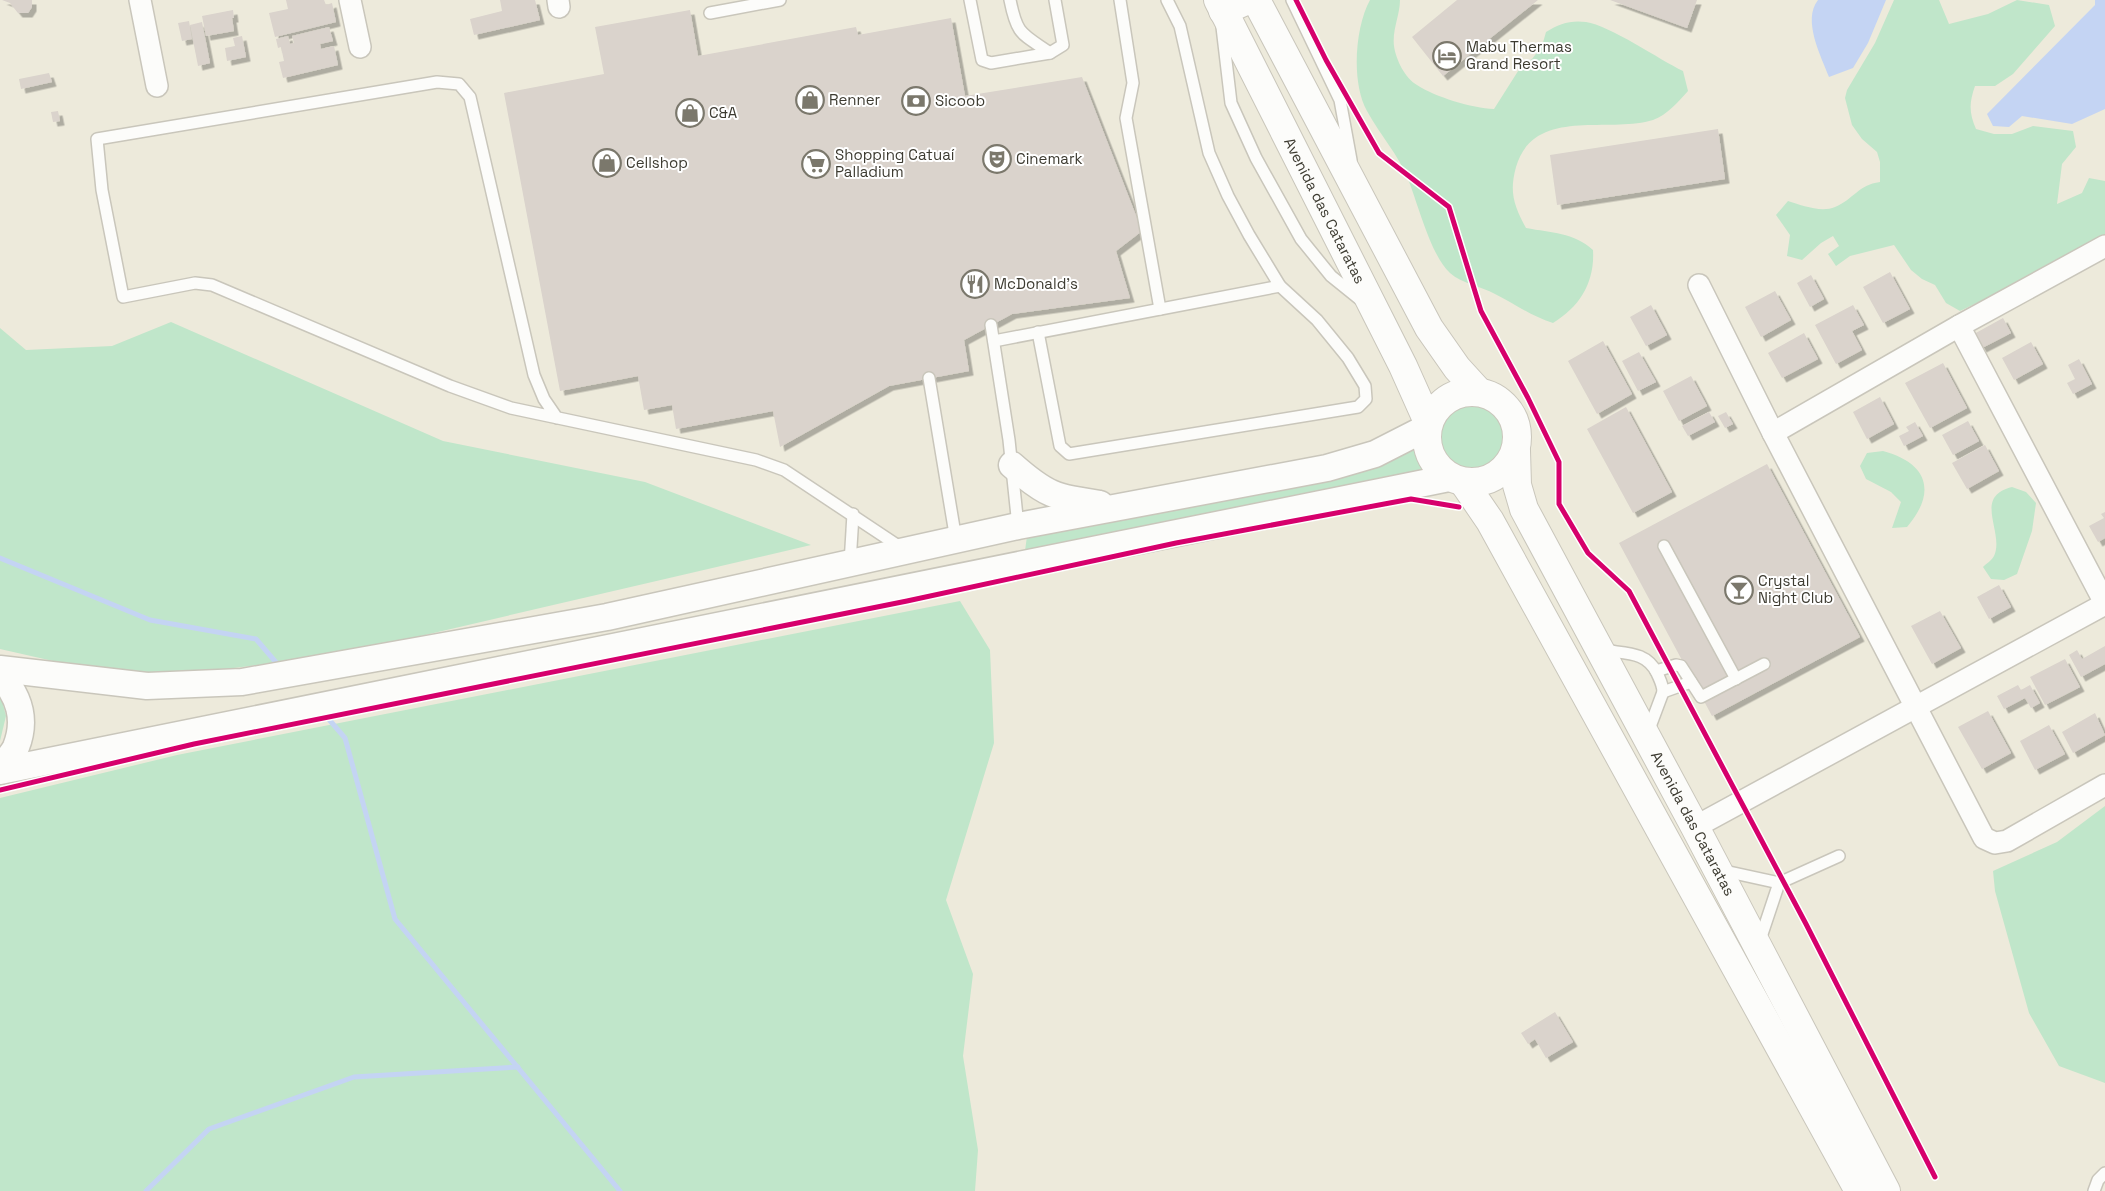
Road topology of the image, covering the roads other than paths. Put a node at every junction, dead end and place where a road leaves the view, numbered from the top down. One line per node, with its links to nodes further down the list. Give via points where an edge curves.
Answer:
1 (140, 0): 16 (street)
2 (350, 0): 14 (street)
3 (780, 0): 13 (lane)
4 (970, 0): 15 (lane, via 982,60 991,63)
5 (1010, 0): 15 (lane, via 1015,24 1023,35)
6 (1055, 0): 15 (lane, via 1064,45)
7 (1120, 0): 21 (lane, via 1133,83 1126,118)
8 (1167, 0): 20 (lane, via 1180,26 1209,153 1249,235)
9 (1248, 0): 12 (main road)
10 (1256, 0): 17 (main road)
11 (1292, 0): 17 (lane, via 1340,100)
12 (1221, 5): 22 (main road, Avenida das Cataratas); 22 (lane, via 1231,103 1256,158 1301,239 1331,276)
13 (710, 13)
14 (360, 47)
15 (1050, 53)
16 (157, 86)
17 (1356, 194): 28 (main road, via 1429,328)
18 (2105, 246): 24 (street)
19 (1700, 285): 31 (street)
20 (1280, 286): 21 (lane); 25 (lane, via 1317,320 1348,358 1365,386 1366,399 1358,407 1069,454 1060,446)
21 (1160, 309): 25 (lane)
22 (1375, 312): 30 (main road, Avenida das Cataratas)
23 (991, 325): 26 (lane)
24 (1959, 326): 31 (street); 43 (street)
25 (1038, 332): 26 (lane)
26 (994, 341): 33 (lane)
27 (929, 378): 38 (lane)
28 (1478, 391): 30 (main road, via 1455,394 1445,399); 32 (main road, via 1499,400 1508,408 1518,428)
29 (557, 418): 29 (lane, via 544,399 534,375 470,97 459,84 437,82 97,139 102,190 123,297 195,283 212,285 450,386 510,408); 36 (lane, via 756,460 784,470)
30 (1427, 425): 34 (main road, via 1425,439 1432,462); 35 (street, via 1376,454 1328,468)
31 (1774, 433): 52 (street)
32 (1516, 452): 34 (main road, via 1504,471 1494,478); 44 (main road, Avenida das Cataratas, via 1517,485 1524,509)
33 (1012, 465): 35 (street, via 1037,487 1056,497); 37 (lane)
34 (1457, 480): 42 (street); 62 (main road, Avenida das Cataratas, via 1490,521)
35 (1121, 507): 37 (street)
36 (853, 514): 40 (lane); 41 (lane)
37 (1018, 526): 38 (street); 42 (street, via 1015,549 1008,558)
38 (956, 540): 40 (street)
39 (1664, 546): 49 (lane)
40 (906, 551): 41 (street)
41 (850, 564): 46 (street, via 607,617 242,682 147,686)
42 (909, 586): 54 (street)
43 (2105, 603): 52 (street)
44 (1600, 650): 47 (lane, via 1640,656 1651,661); 53 (main road, Avenida das Cataratas)
45 (1764, 664): 49 (lane)
46 (0, 669)
47 (1656, 671): 50 (lane, via 1678,665); 51 (lane)
48 (0, 675): 54 (street, via 14,691 22,719 16,748)
49 (1736, 679): 50 (lane, via 1701,696)
50 (1691, 682): 51 (lane)
51 (1663, 692): 53 (lane)
52 (1918, 707): 55 (street, via 1984,838 1995,843 2007,841); 56 (street)
53 (1647, 736): 56 (main road, Avenida das Cataratas)
54 (0, 770)
55 (2105, 785)
56 (1695, 827): 58 (main road, Avenida das Cataratas)
57 (1839, 856): 59 (lane)
58 (1717, 869): 59 (lane); 60 (main road, Avenida das Cataratas)
59 (1779, 883): 60 (lane)
60 (1757, 947): 63 (main road, Avenida das Cataratas)
61 (2105, 1173): 64 (lane)
62 (1859, 1191)
63 (1886, 1191)
64 (2094, 1191)

